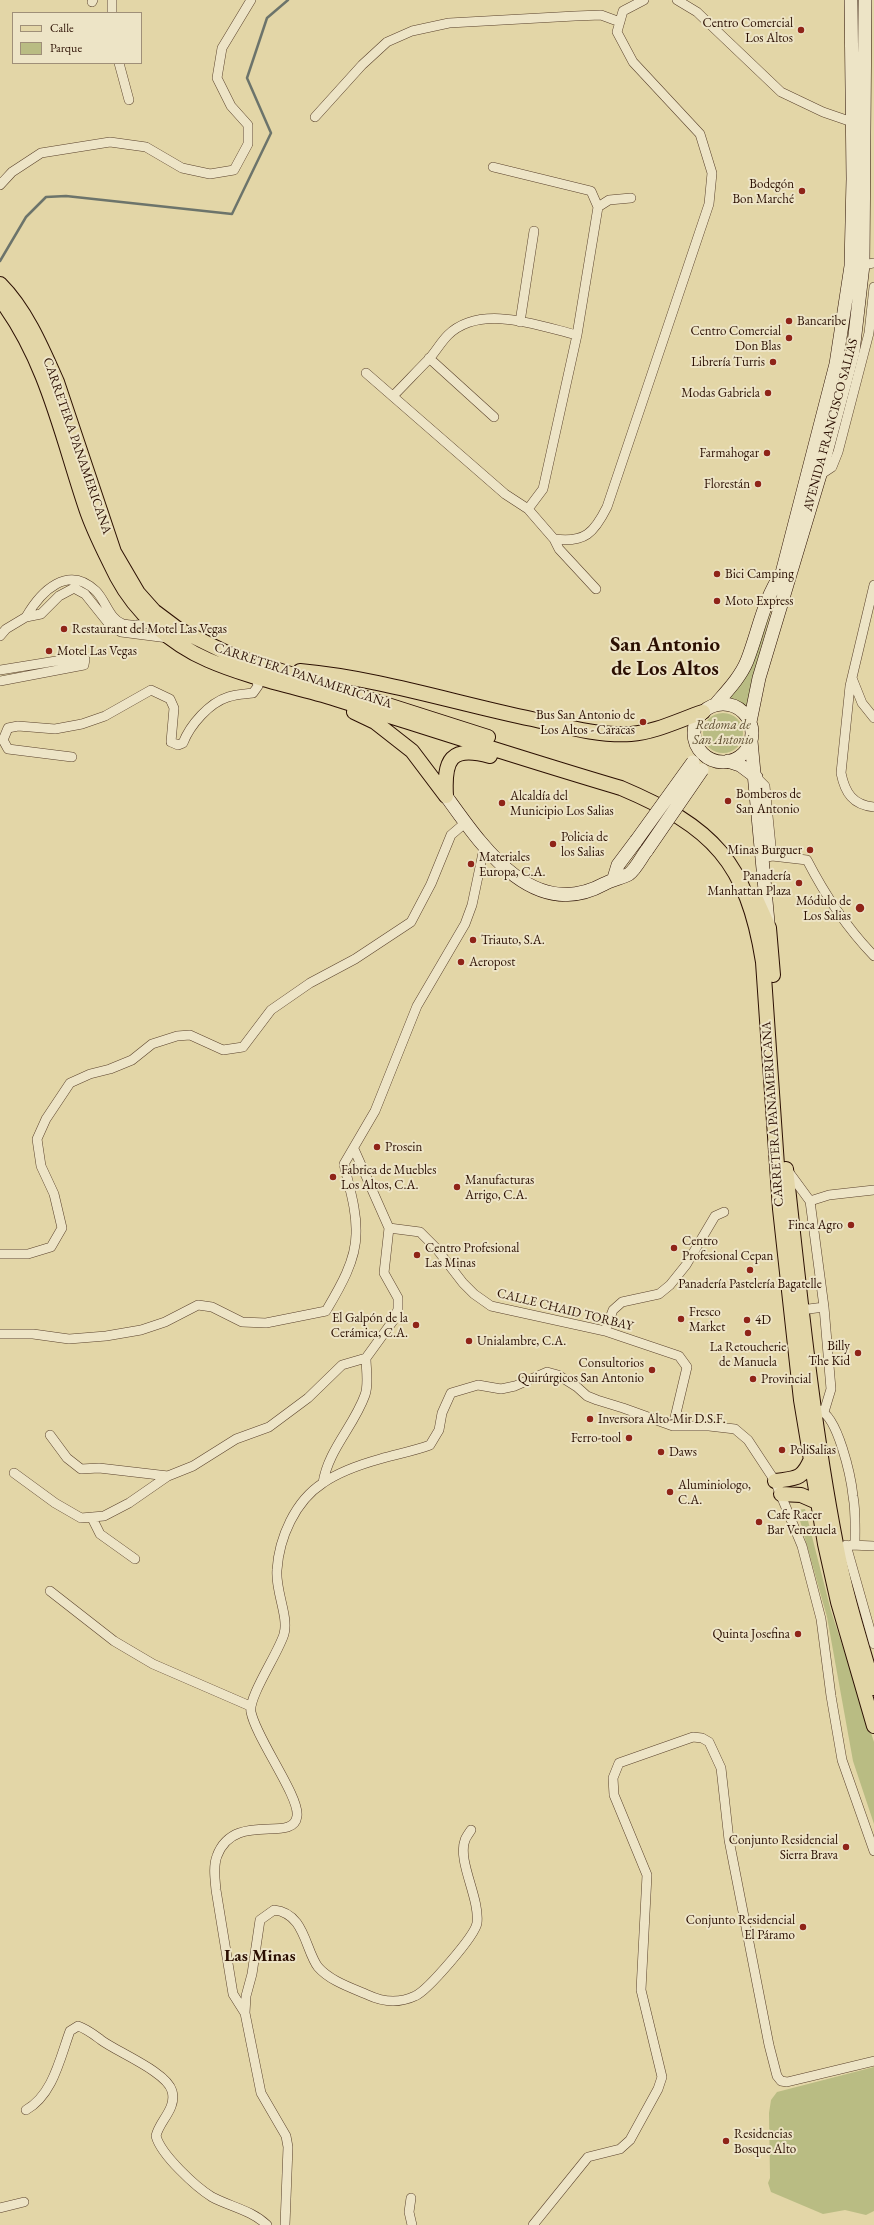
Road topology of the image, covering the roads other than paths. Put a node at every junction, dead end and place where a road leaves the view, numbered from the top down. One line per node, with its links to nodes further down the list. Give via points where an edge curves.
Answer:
1 (112, 0): 9 (street)
2 (251, 0): 18 (street, via 222,48 217,78 231,106 248,125 248,144 234,170 210,174 182,168 146,147 110,142 41,153 12,172)
3 (644, 0): 10 (street, via 624,11)
4 (677, 0): 16 (street, via 697,12 781,92)
5 (846, 0): 13 (street, via 847,47)
6 (851, 0): 11 (street)
7 (860, 0): 11 (street)
8 (865, 0): 13 (street)
9 (112, 12)
10 (620, 22): 15 (street, via 600,15 575,16 449,24 412,31 387,42 362,65); 34 (street, via 617,32 633,62 700,134 712,173 709,204 607,507 598,525 585,537 567,541)
11 (857, 42): 13 (street)
12 (119, 64): 14 (street)
13 (858, 98): 16 (street, AVENIDA FRANCISCO SALIAS); 22 (street, AVENIDA FRANCISCO SALIAS)
14 (130, 100)
15 (315, 117)
16 (852, 122): 22 (street, AVENIDA FRANCISCO SALIAS)
17 (493, 167): 20 (street, via 591,191)
18 (0, 185)
19 (631, 198): 20 (street, via 609,200)
20 (598, 207): 27 (street)
21 (534, 231): 26 (street)
22 (863, 265): 32 (street, AVENIDA FRANCISCO SALIAS, via 853,352); 47 (street, AVENIDA FRANCISCO SALIAS, via 782,573 770,591 746,662 734,684)
23 (0, 284): 41 (main road, CARRETERA PANAMERICANA, via 14,300 46,356 114,552 138,593 154,611 184,633 230,655)
24 (874, 287): 32 (street, via 868,333 838,452 832,467)
25 (0, 299): 38 (main road, CARRETERA PANAMERICANA, via 39,367 89,516 107,558 125,592)
26 (520, 322): 27 (street); 28 (street, via 489,318 465,323 449,334)
27 (577, 335): 33 (street, via 543,489)
28 (429, 358): 30 (street); 31 (street)
29 (366, 373): 30 (street)
30 (393, 396): 33 (street, via 505,494)
31 (494, 417)
32 (820, 475): 49 (street, AVENIDA FRANCISCO SALIAS, via 758,678)
33 (528, 509): 34 (street)
34 (554, 539): 36 (street, via 559,549)
35 (874, 585): 44 (street)
36 (596, 589)
37 (26, 617): 38 (street, via 34,602 50,587 73,579 80,580 97,592 113,616 123,624 139,625); 39 (street, via 6,629); 40 (street, via 41,614 59,596 74,588 85,594 109,624 121,632)
38 (151, 622): 40 (main road, CARRETERA PANAMERICANA)
39 (0, 636)
40 (174, 639): 43 (main road, CARRETERA PANAMERICANA, via 207,660)
41 (271, 668): 47 (main road, via 344,675 600,734 632,734 662,728); 64 (main road, CARRETERA PANAMERICANA, via 627,781 662,795 690,812 720,837 734,856)
42 (0, 670): 45 (street, via 82,657 85,659 84,665)
43 (256, 677): 46 (main road, CARRETERA PANAMERICANA); 52 (street, via 258,686 253,693 227,697 202,714 194,722 183,743 178,745 171,742 174,712 170,699 151,690 105,716 82,724 55,729 18,726 8,728 3,740 8,749)
44 (852, 678): 48 (street, via 862,703); 59 (street, via 841,773 843,785 849,796 858,803)
45 (0, 681)
46 (305, 689): 53 (main road, CARRETERA PANAMERICANA); 58 (main road, via 375,722 412,751)
47 (709, 709): 49 (street, via 731,705 746,714); 51 (street, via 697,722 694,733)
48 (874, 718)
49 (750, 722): 50 (street)
50 (751, 741): 55 (street, via 742,754); 57 (street)
51 (697, 744): 54 (street, via 703,754); 56 (street)
52 (72, 757)
53 (531, 760): 58 (main road, via 502,759 475,752 461,753 452,758 445,772); 81 (main road, CARRETERA PANAMERICANA, via 621,788 653,802 692,825 713,843 727,860 750,904 763,962 780,1209 801,1400)
54 (713, 760): 55 (street); 56 (street)
55 (728, 762): 57 (street, via 740,765)
56 (698, 766): 63 (street, bridge, via 636,841 618,865); 63 (street, bridge, via 647,850 629,874)
57 (756, 777): 62 (street)
58 (446, 796): 60 (street)
59 (874, 807)
60 (465, 823): 61 (street); 72 (street, via 451,835 431,884 410,922 271,1010 243,1047 223,1050 190,1035 177,1036 152,1044 132,1060 70,1083 46,1119 38,1139 41,1166 54,1194 62,1228 51,1247 28,1254)
61 (484, 848): 63 (street, via 517,879 546,892 578,894 595,889); 66 (street, via 465,924 417,1006 375,1112)
62 (768, 857): 64 (street); 65 (street, via 807,860 836,909 860,942)
63 (614, 878)
64 (769, 928): 67 (main road, CARRETERA PANAMERICANA)
65 (874, 956)
66 (354, 1149): 71 (street); 76 (street, via 344,1164 357,1235 351,1262 338,1292 326,1311 266,1323 242,1322 212,1307 198,1305 142,1330 106,1336 83,1339)
67 (786, 1169): 69 (street); 74 (main road, CARRETERA PANAMERICANA)
68 (874, 1190): 69 (street, via 829,1195)
69 (810, 1201): 73 (street)
70 (724, 1212): 75 (street, via 715,1216 686,1265 670,1285 659,1294 622,1302 613,1310)
71 (389, 1228): 75 (street, CALLE CHAID TORBAY, via 420,1232 463,1283 491,1306); 77 (street, via 384,1273 398,1298 398,1309 395,1318)
72 (0, 1254)
73 (824, 1308): 74 (street); 78 (street, via 831,1389)
74 (801, 1310): 78 (main road, CARRETERA PANAMERICANA)
75 (605, 1331): 79 (street, CALLE CHAID TORBAY, via 679,1356 687,1367)
76 (0, 1334)
77 (366, 1358): 83 (street, via 342,1365 308,1398 269,1427 236,1439 192,1466); 84 (street, via 365,1394 354,1418 325,1466)
78 (819, 1410): 88 (main road, CARRETERA PANAMERICANA); 88 (street, via 838,1435 854,1496)
79 (673, 1426): 84 (street, via 596,1400 558,1375 547,1372 515,1386 501,1389 478,1385 450,1393 439,1430 430,1445 378,1460); 85 (street, via 735,1429 748,1440)
80 (50, 1435): 83 (street, via 67,1458 81,1469 99,1468)
81 (811, 1459): 85 (main road, via 805,1472); 86 (main road, CARRETERA PANAMERICANA)
82 (14, 1473): 87 (street, via 74,1514 81,1518)
83 (168, 1476): 87 (street, via 129,1503 104,1516)
84 (323, 1483): 94 (street, via 293,1516 282,1543 276,1573 285,1632)
85 (778, 1488): 86 (main road); 97 (street, via 792,1519 811,1575 821,1619 842,1760)
86 (817, 1502): 95 (main road, CARRETERA PANAMERICANA, via 838,1602)
87 (92, 1518): 90 (street, via 100,1534)
88 (846, 1545): 89 (street); 92 (street); 93 (main road, CARRETERA PANAMERICANA, via 848,1599)
89 (874, 1546)
90 (135, 1559)
91 (50, 1591): 94 (street, via 114,1641 153,1664)
92 (874, 1644)
93 (874, 1688)
94 (250, 1706): 98 (street, via 255,1726 292,1797 298,1815 296,1822 286,1829 256,1828 237,1834 226,1842 217,1856 216,1890 228,1970 233,1994)
95 (874, 1726)
96 (472, 1830): 98 (street, via 465,1840 463,1852 478,1910 476,1925 460,1951 416,1996 393,2002 373,1997 339,1982 318,1967 304,1935 290,1917 274,1910 260,1920)
97 (874, 1851)
98 (245, 2013): 105 (street, via 261,2093 286,2136 288,2147)
99 (874, 2061): 107 (street, via 787,2082 781,2081 777,2076 769,2045 729,1840 721,1768 709,1742 693,1737 629,1758 619,1763 613,1778 614,1795 647,1875 641,1990 662,2077 630,2140 620,2149 588,2157)
100 (26, 2110): 104 (street, via 40,2101 46,2092 70,2031 78,2026 84,2028 156,2073 167,2083 172,2091 172,2099 167,2116 156,2136 172,2161 212,2196 260,2218)
101 (411, 2198): 106 (street, via 409,2212)
102 (24, 2202): 103 (street)
103 (0, 2208)
104 (267, 2225)
105 (285, 2225)
106 (412, 2225)
107 (533, 2225)

